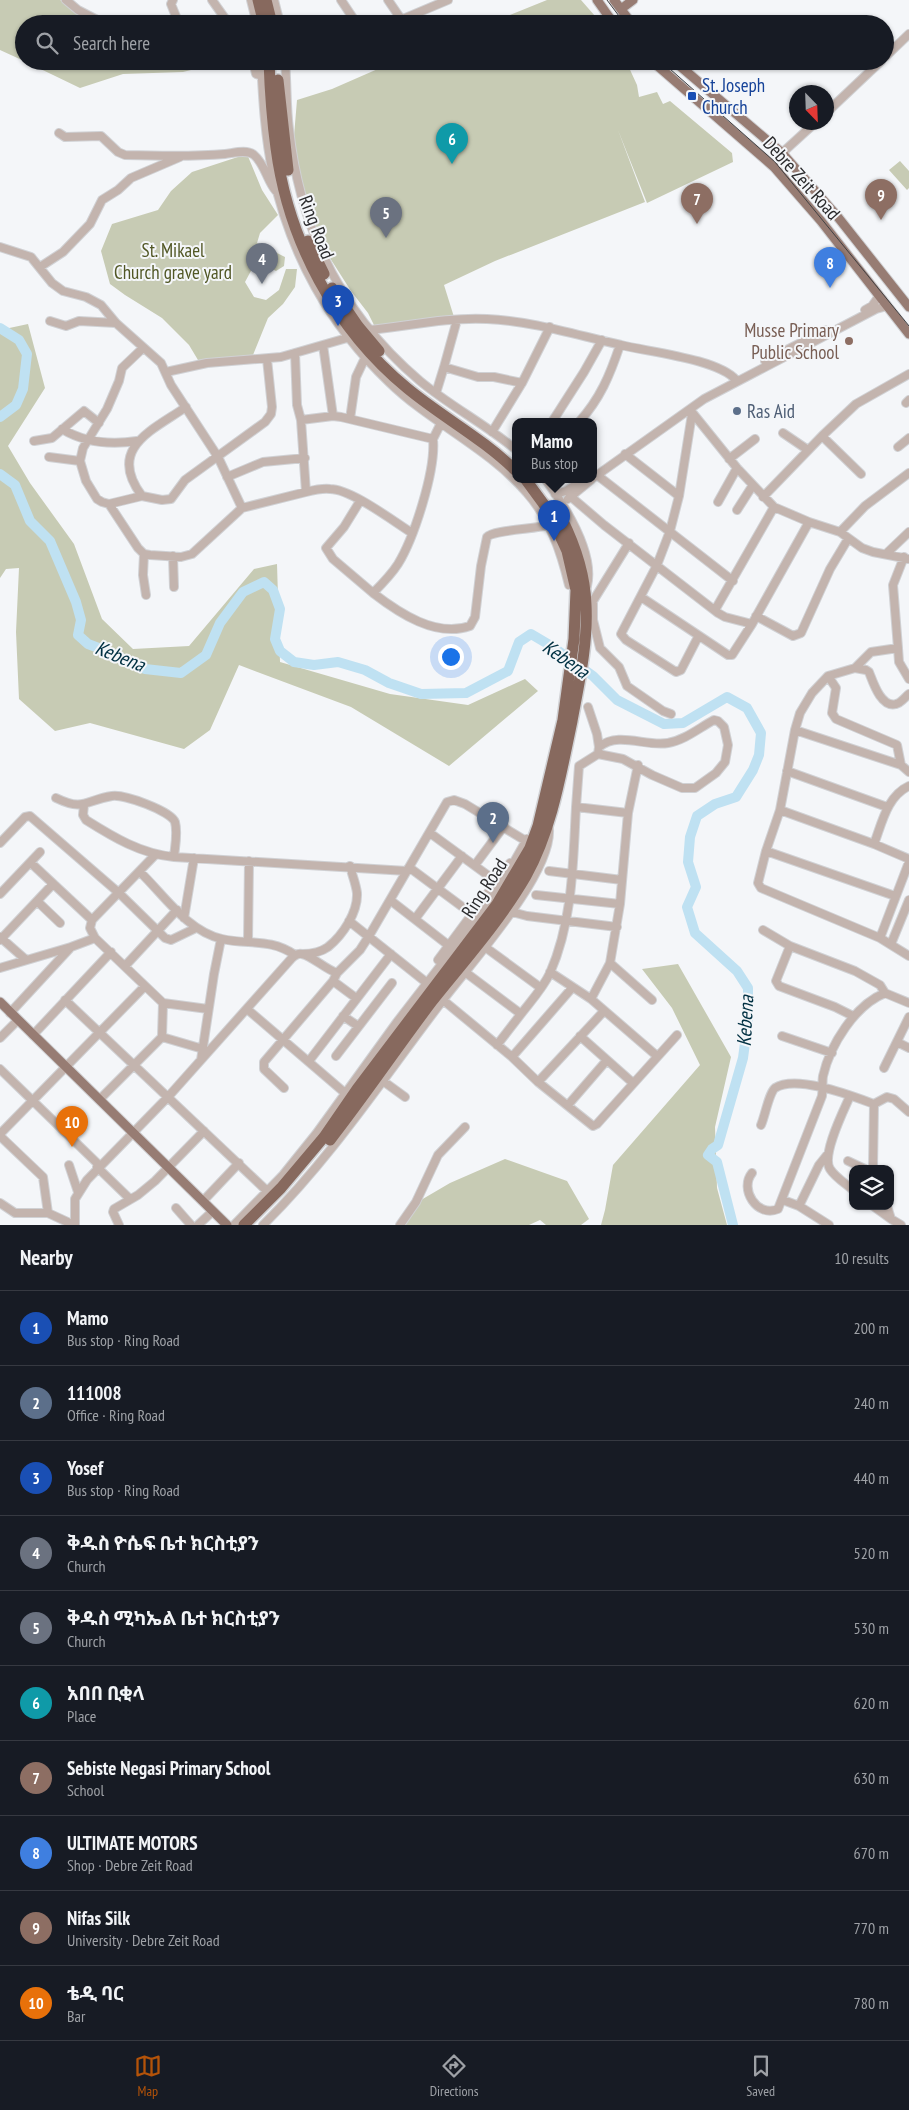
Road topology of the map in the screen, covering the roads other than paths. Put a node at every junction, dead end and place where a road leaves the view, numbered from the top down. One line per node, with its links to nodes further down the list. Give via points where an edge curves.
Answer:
1 (81, 0): 14 (street)
2 (173, 0): 18 (street)
3 (212, 0): 19 (street)
4 (251, 0): 20 (street)
5 (258, 0): 21 (highway)
6 (266, 0): 22 (highway)
7 (274, 0): 23 (street)
8 (341, 0): 24 (street)
9 (388, 0): 25 (street)
10 (448, 0): 15 (street)
11 (597, 0): 27 (main road)
12 (614, 0): 16 (main road)
13 (633, 0): 16 (main road)
14 (68, 2): 17 (street)
15 (436, 2): 26 (street)
16 (621, 9): 28 (main road)
17 (90, 15)
18 (175, 15)
19 (223, 15)
20 (255, 15)
21 (262, 15)
22 (270, 15)
23 (278, 15)
24 (351, 15)
25 (398, 15)
26 (409, 15)
27 (608, 15)
28 (625, 15)
29 (909, 34): 30 (street)
30 (894, 48)
31 (255, 70): 39 (street)
32 (262, 70): 39 (street)
33 (270, 70): 101 (highway, Ring Road, via 276,148 284,189 308,260 336,310 360,342 393,376)
34 (282, 70): 97 (highway, Ring Road, via 279,105 288,174 308,240 333,291 392,366)
35 (283, 70): 55 (street, via 289,130 305,208 331,273 350,306)
36 (662, 70): 48 (main road, Debre Zeit Road, via 774,166)
37 (685, 70): 43 (main road, Debre Zeit Road)
38 (871, 70): 40 (street)
39 (262, 76): 45 (street, via 267,135)
40 (834, 105)
41 (807, 130): 43 (street)
42 (59, 132): 44 (street, via 65,137 100,136 125,155)
43 (782, 153): 50 (main road, Debre Zeit Road)
44 (182, 156): 45 (street, via 247,152 261,164 266,178); 47 (street, via 131,178 102,200 90,224 62,252)
45 (278, 193): 57 (street, via 301,260)
46 (0, 247): 47 (street, via 31,257)
47 (40, 267): 53 (street, via 52,283 63,291 95,301)
48 (879, 296): 49 (main road, Debre Zeit Road); 59 (street, via 872,306)
49 (887, 306): 56 (main road, Debre Zeit Road); 59 (street)
50 (909, 307)
51 (457, 320): 54 (street, via 485,318); 55 (street); 66 (street)
52 (50, 321): 53 (street, via 66,326 79,321)
53 (116, 323): 62 (street)
54 (550, 327): 58 (street); 70 (street)
55 (370, 330): 71 (street, via 402,365)
56 (909, 334)
57 (347, 338): 60 (street); 64 (street)
58 (602, 340): 61 (street); 75 (street)
59 (813, 340): 69 (street)
60 (323, 345): 63 (street); 74 (street)
61 (620, 345): 69 (street, via 701,362); 76 (street, via 603,390)
62 (143, 348): 67 (street, via 162,363); 79 (street, via 122,368 119,382)
63 (295, 353): 65 (street); 78 (street, via 297,404)
64 (365, 358): 77 (street, via 356,377); 80 (street, via 389,383)
65 (267, 359): 67 (street, via 207,363); 96 (street, via 271,414 254,432)
66 (444, 367): 70 (street, via 478,377); 71 (street)
67 (166, 372): 72 (street)
68 (909, 374): 84 (street, via 856,404)
69 (735, 379): 73 (street)
70 (522, 383): 82 (street)
71 (436, 393): 82 (street)
72 (186, 407): 90 (street, via 148,431); 96 (street)
73 (690, 409): 94 (street); 99 (street); 103 (street); 121 (street)
74 (333, 416): 77 (street); 78 (street)
75 (555, 418)
76 (582, 418)
77 (350, 419): 86 (street)
78 (301, 420): 98 (street)
79 (99, 423): 81 (street, via 84,411); 89 (street)
80 (441, 423): 86 (street); 107 (street)
81 (62, 429): 88 (street, via 52,438); 89 (street)
82 (492, 432): 91 (street)
83 (783, 433): 93 (street)
84 (822, 436): 93 (street); 106 (street)
85 (909, 438): 92 (street)
86 (433, 439): 135 (street, via 433,464)
87 (755, 439): 99 (street)
88 (34, 441)
89 (88, 441): 90 (street); 100 (street)
90 (137, 442): 119 (street, via 130,472)
91 (512, 447)
92 (898, 447)
93 (808, 450): 122 (street)
94 (625, 454): 104 (street); 121 (street)
95 (49, 457): 100 (street)
96 (218, 457): 108 (street); 119 (street, via 185,480 171,499)
97 (512, 457)
98 (305, 458): 108 (street, via 263,462); 117 (street)
99 (729, 459): 102 (street)
100 (80, 461): 125 (street, via 94,495 99,501)
101 (512, 467)
102 (736, 468): 116 (street); 124 (street)
103 (597, 473)
104 (597, 473)
105 (909, 473): 133 (street, via 865,506)
106 (861, 474)
107 (512, 477)
108 (227, 478): 128 (street)
109 (597, 479): 132 (street)
110 (518, 483): 131 (street)
111 (528, 483): 149 (highway, Ring Road, via 559,529 573,572)
112 (538, 483): 145 (highway, Ring Road, via 571,537)
113 (548, 483): 118 (street)
114 (578, 483): 118 (street)
115 (585, 483): 120 (street)
116 (753, 486): 122 (street); 129 (street)
117 (306, 492): 123 (street, via 331,489); 128 (street)
118 (556, 494): 126 (street)
119 (142, 496): 125 (street)
120 (570, 496): 126 (street); 137 (street)
121 (679, 496): 132 (street)
122 (763, 497): 127 (street)
123 (360, 501): 135 (street); 146 (street, via 326,548 332,559)
124 (718, 502)
125 (109, 504): 138 (street)
126 (564, 507): 145 (street, via 585,556 588,575)
127 (774, 507): 130 (street); 143 (street)
128 (242, 508): 140 (street, via 192,554)
129 (737, 510)
130 (809, 522): 133 (street); 151 (street)
131 (549, 525): 146 (street, via 494,533 487,537 475,617 470,626 448,630 439,628 406,615); 149 (street)
132 (670, 531): 142 (street); 143 (street)
133 (840, 532): 136 (street)
134 (909, 532): 139 (street)
135 (412, 533): 146 (street, via 398,564)
136 (848, 539): 139 (street, via 862,548); 151 (street, via 798,635 793,636)
137 (629, 544): 142 (street); 160 (street, via 593,602 593,620 600,648 619,667 627,686)
138 (144, 554): 140 (street); 147 (street)
139 (887, 554): 141 (street)
140 (173, 556): 144 (street)
141 (906, 558): 154 (street, via 894,585)
142 (657, 565): 148 (street); 150 (street)
143 (733, 581): 150 (street)
144 (174, 587)
145 (585, 592): 152 (highway, Ring Road)
146 (373, 593)
147 (146, 595)
148 (641, 597): 153 (street); 153 (street, via 622,630 626,640 678,672)
149 (576, 603): 152 (highway, Ring Road)
150 (714, 610): 151 (street, via 725,617)
151 (754, 620): 153 (street, via 732,656)
152 (581, 622): 174 (highway, Ring Road, via 582,665)
153 (698, 637)
154 (898, 648): 155 (street, via 870,652); 157 (street, via 899,662)
155 (855, 668): 156 (street); 158 (street, via 869,672 879,696 891,704 898,703)
156 (828, 676): 161 (street, via 812,693); 164 (street, via 836,688 832,709 836,720 896,745)
157 (909, 679)
158 (909, 694)
159 (588, 707): 162 (street, via 597,734)
160 (671, 714)
161 (795, 730): 164 (street); 165 (street)
162 (598, 751): 163 (street); 163 (street, via 603,744 615,740 666,744 714,720 724,727 728,745 725,762 695,788 669,783); 170 (street, via 579,766)
163 (638, 765): 173 (street)
164 (901, 765): 166 (street)
165 (787, 771): 171 (street); 172 (street)
166 (909, 772)
167 (909, 786): 171 (street, via 899,792)
168 (56, 798): 169 (street, via 72,806)
169 (84, 805): 182 (street, via 86,820 130,845); 184 (street, via 113,795 124,795 167,814 175,822)
170 (576, 807): 173 (street); 194 (street)
171 (887, 807): 179 (street)
172 (780, 810): 179 (street); 180 (street)
173 (628, 812): 195 (street)
174 (544, 823): 177 (street); 209 (street, via 550,835 544,854); 338 (highway, Ring Road, via 498,904 324,1138); 339 (highway, Ring Road, via 534,861 505,910 432,1002 326,1146)
175 (504, 826): 176 (street, via 465,804 450,800); 177 (street); 189 (street)
176 (430, 833): 183 (street); 191 (street)
177 (526, 841): 196 (street)
178 (0, 843): 200 (street, via 25,817 30,816)
179 (874, 844): 187 (street)
180 (766, 851): 202 (street); 223 (street, via 759,887)
181 (40, 852): 188 (street)
182 (156, 854): 184 (street); 192 (street)
183 (462, 856): 189 (street); 198 (street)
184 (174, 857): 185 (street)
185 (194, 858): 186 (street); 211 (street)
186 (249, 861): 190 (street); 226 (street)
187 (909, 861): 202 (street)
188 (31, 863): 197 (street); 199 (street)
189 (475, 865): 196 (street)
190 (350, 866): 191 (street); 214 (street, via 357,892)
191 (409, 869): 198 (street); 205 (street)
192 (140, 872): 200 (street); 208 (street)
193 (548, 872): 194 (street)
194 (572, 874): 195 (street); 203 (street)
195 (622, 880): 207 (street)
196 (498, 883): 210 (street)
197 (53, 884): 206 (street); 213 (street)
198 (439, 888): 210 (street); 212 (street)
199 (0, 893)
200 (119, 893): 213 (street); 220 (street)
201 (536, 895): 203 (street)
202 (896, 895): 204 (street); 223 (street)
203 (570, 897): 207 (street); 215 (street)
204 (909, 899): 227 (street)
205 (390, 900): 212 (street); 221 (street)
206 (37, 901): 216 (street); 224 (street)
207 (620, 904): 217 (street)
208 (178, 910): 211 (street); 220 (street)
209 (512, 912): 215 (street); 231 (street)
210 (475, 916): 230 (street)
211 (184, 918): 218 (street)
212 (415, 919): 230 (street)
213 (92, 920): 222 (street, via 90,928)
214 (349, 921): 221 (street); 233 (street, via 328,947 312,954)
215 (566, 921): 217 (street); 241 (street)
216 (60, 923)
217 (617, 927): 237 (street)
218 (196, 928): 220 (street, via 171,940); 225 (street)
219 (763, 930): 228 (street)
220 (158, 931): 238 (street)
221 (369, 936): 234 (street); 242 (street)
222 (95, 938): 229 (street); 232 (street)
223 (880, 938): 227 (street)
224 (1, 939): 236 (street)
225 (221, 939): 226 (street); 257 (street)
226 (248, 942): 233 (street, via 276,944)
227 (891, 944): 235 (street)
228 (790, 946): 248 (street, via 855,971 880,985); 263 (street, via 776,980 778,986)
229 (71, 947): 236 (street); 260 (street)
230 (451, 947): 243 (street)
231 (485, 947): 240 (street); 246 (street)
232 (111, 952): 238 (street); 251 (street)
233 (299, 954): 242 (street); 258 (street)
234 (391, 954): 243 (street); 249 (street)
235 (909, 956)
236 (25, 959): 239 (street)
237 (610, 963): 250 (street); 253 (street)
238 (125, 966): 245 (street)
239 (0, 968)
240 (465, 972): 252 (street); 261 (street)
241 (550, 972): 246 (street); 247 (street)
242 (335, 977): 249 (street); 274 (street)
243 (426, 981): 295 (street)
244 (392, 983): 266 (street)
245 (146, 986): 255 (street); 267 (street)
246 (541, 988): 261 (street)
247 (572, 988): 250 (street); 282 (street)
248 (885, 993): 256 (street); 263 (street, via 865,1004)
249 (356, 998): 262 (street)
250 (591, 999): 259 (street)
251 (65, 1000): 267 (street); 268 (street)
252 (443, 1000): 276 (street); 290 (street)
253 (652, 1000)
254 (0, 1002): 260 (main road)
255 (163, 1003): 257 (street); 272 (street)
256 (909, 1003)
257 (208, 1009): 278 (street)
258 (247, 1009): 274 (street); 283 (street)
259 (604, 1011): 270 (street); 281 (street)
260 (10, 1013): 265 (main road)
261 (521, 1014): 276 (street)
262 (343, 1016): 266 (street); 285 (street)
263 (853, 1016): 279 (street)
264 (909, 1017): 275 (street)
265 (18, 1020): 268 (main road); 273 (street)
266 (358, 1026): 280 (street)
267 (99, 1032): 286 (street); 287 (street)
268 (33, 1035): 287 (main road)
269 (677, 1035): 281 (street)
270 (580, 1036): 284 (street); 291 (street)
271 (782, 1036): 279 (street)
272 (162, 1037): 278 (street); 286 (street)
273 (0, 1038)
274 (284, 1040): 285 (street); 293 (street, via 263,1066)
275 (897, 1042): 277 (street); 288 (street)
276 (497, 1044): 282 (street)
277 (909, 1048)
278 (203, 1049): 283 (street)
279 (832, 1053): 294 (street, via 823,1077)
280 (336, 1056)
281 (656, 1056): 292 (street)
282 (512, 1057): 291 (street)
283 (201, 1060): 297 (street)
284 (607, 1060): 292 (street); 302 (street)
285 (308, 1061): 295 (street)
286 (134, 1065): 297 (street); 299 (street)
287 (66, 1066): 299 (main road); 300 (street)
288 (884, 1068)
289 (0, 1069): 300 (street)
290 (383, 1081): 298 (street); 340 (street, via 325,1159)
291 (538, 1082): 302 (street)
292 (633, 1083): 302 (street, via 595,1126)
293 (284, 1088)
294 (823, 1088): 296 (street); 304 (street, via 795,1084 775,1088); 322 (street)
295 (345, 1093): 319 (street, via 308,1144)
296 (850, 1096): 301 (street); 309 (street)
297 (168, 1097): 306 (street); 307 (street)
298 (405, 1098)
299 (100, 1099): 307 (main road)
300 (32, 1100): 308 (street); 315 (street)
301 (874, 1104): 303 (street, via 887,1097); 314 (street)
302 (568, 1105)
303 (909, 1112)
304 (761, 1125)
305 (465, 1127): 341 (street, via 438,1155 416,1202)
306 (204, 1130): 311 (street); 316 (street)
307 (134, 1132): 315 (street); 316 (main road)
308 (0, 1135): 330 (street, via 43,1177)
309 (827, 1155): 318 (street, via 830,1169); 325 (street)
310 (848, 1161): 313 (street)
311 (239, 1163): 319 (street); 323 (street)
312 (69, 1165): 320 (street)
313 (856, 1165)
314 (873, 1165)
315 (98, 1166): 320 (street); 321 (street)
316 (169, 1167): 321 (street, via 145,1190); 323 (main road)
317 (752, 1173): 322 (street, via 747,1189 757,1206 774,1210)
318 (849, 1186)
319 (267, 1190): 337 (street)
320 (78, 1192): 332 (street)
321 (130, 1199): 333 (street, via 113,1210)
322 (783, 1200): 325 (street)
323 (202, 1201): 329 (main road)
324 (0, 1204): 330 (street, via 15,1213)
325 (799, 1206): 342 (street)
326 (176, 1208): 334 (street)
327 (879, 1210): 331 (street)
328 (888, 1210): 331 (street)
329 (213, 1211): 335 (street); 336 (main road)
330 (48, 1213): 332 (street)
331 (891, 1219): 343 (street)
332 (75, 1225)
333 (118, 1225)
334 (191, 1225)
335 (198, 1225)
336 (227, 1225)
337 (234, 1225)
338 (244, 1225)
339 (255, 1225)
340 (263, 1225)
341 (400, 1225)
342 (829, 1225)
343 (901, 1225)

